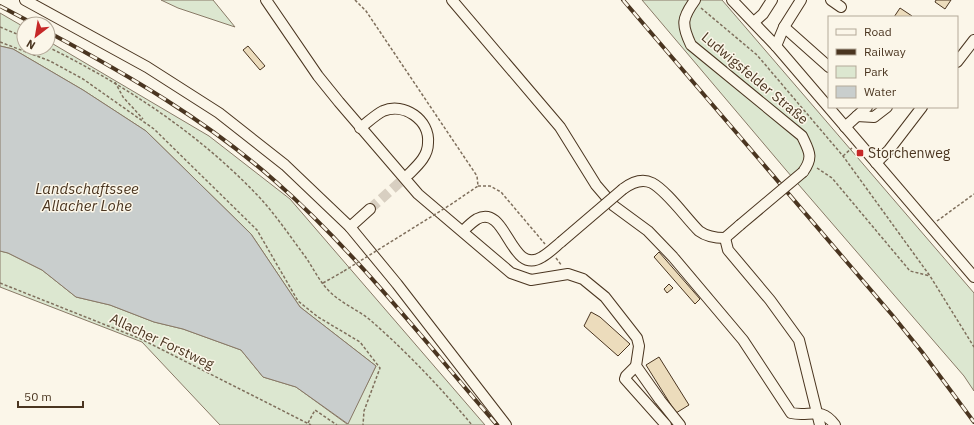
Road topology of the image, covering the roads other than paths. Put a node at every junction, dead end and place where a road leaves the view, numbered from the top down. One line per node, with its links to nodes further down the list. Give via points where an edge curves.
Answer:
1 (25, 0): 27 (street, via 147,67 219,113 285,165)
2 (266, 0): 23 (street, via 318,76)
3 (452, 0): 32 (street, via 560,127 596,185 614,206 648,231 673,257 743,340 791,413)
4 (732, 0): 10 (street, Ludwigsfelder Straße)
5 (772, 0): 10 (street)
6 (801, 0): 11 (street)
7 (831, 0): 9 (street)
8 (694, 1): 29 (street, Ludwigsfelder Straße, bridge, via 685,14 683,29 690,44 802,136 810,153 810,163 803,172)
9 (841, 7)
10 (754, 22): 13 (street, Ludwigsfelder Straße)
11 (784, 27): 13 (street); 15 (street)
12 (974, 40): 14 (street)
13 (776, 46): 16 (street, Ludwigsfelder Straße)
14 (958, 61)
15 (828, 66)
16 (828, 107)
17 (829, 108): 22 (street, Ludwigsfelder Straße)
18 (866, 108): 21 (street)
19 (886, 108): 21 (street, via 874,117)
20 (921, 108): 24 (street)
21 (857, 116): 22 (street)
22 (845, 127): 24 (street, Ludwigsfelder Straße)
23 (360, 128): 25 (street, via 383,111 400,109 411,112 421,121 428,132 428,143 421,162); 28 (street, via 418,194)
24 (876, 163): 30 (street, Ludwigsfelder Straße)
25 (409, 174)
26 (370, 209): 27 (street)
27 (350, 227): 33 (street)
28 (463, 231): 29 (street, bridge, via 476,219 489,218 499,225 514,249 526,259 542,258 552,254 561,242 623,189 640,181 652,183 663,192 704,235); 31 (street, via 511,273 522,278 542,279 568,274 595,286 637,338 639,346)
29 (725, 238): 32 (street, via 728,250 770,300 799,340)
30 (974, 277)
31 (636, 366): 34 (street, via 625,379); 35 (street)
32 (817, 413): 36 (street); 37 (street, via 828,417)
33 (506, 425)
34 (666, 425)
35 (680, 425)
36 (820, 425)
37 (835, 425)

